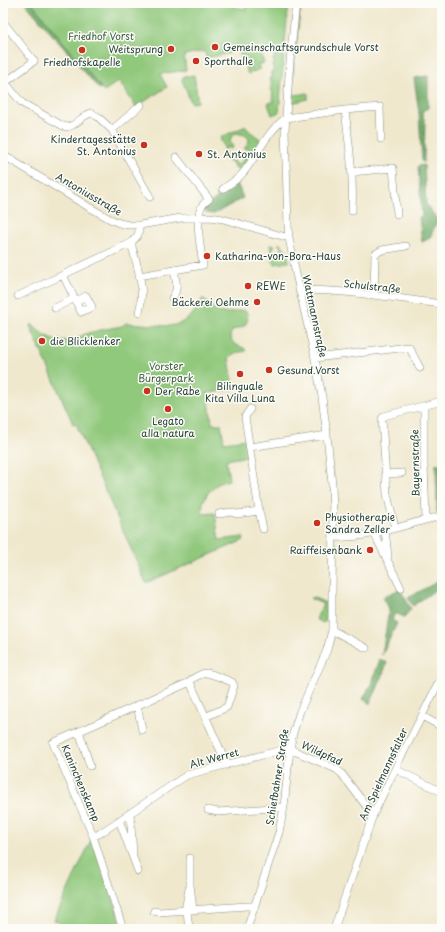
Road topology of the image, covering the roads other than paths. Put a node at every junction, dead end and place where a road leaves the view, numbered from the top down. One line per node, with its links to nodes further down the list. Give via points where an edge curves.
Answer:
1 (296, 3): 6 (street, Wattmannstraße)
2 (3, 22): 3 (street, via 34,61)
3 (4, 82): 7 (street, via 22,103 67,128 91,113)
4 (141, 105): 7 (street)
5 (345, 110): 6 (street); 8 (street, via 380,106); 11 (street)
6 (286, 118): 12 (street, via 272,131 242,175); 18 (street, Wattmannstraße)
7 (112, 130): 13 (street)
8 (381, 139)
9 (3, 155): 17 (street, Antoniusstraße, via 110,219 129,225)
10 (176, 157): 16 (street, via 210,199 201,207)
11 (352, 172): 14 (street); 15 (street, via 393,168)
12 (223, 189)
13 (150, 197)
14 (352, 211)
15 (397, 214)
16 (199, 217): 17 (street, Antoniusstraße); 18 (street, Antoniusstraße, via 217,218); 21 (street, via 203,265)
17 (140, 225): 19 (street, via 138,234)
18 (289, 238): 24 (street, Wattmannstraße)
19 (131, 243): 22 (street); 23 (street)
20 (406, 246): 26 (street, via 382,250 375,254)
21 (174, 270): 23 (street); 27 (street, via 177,289)
22 (63, 275): 25 (street); 29 (street, via 75,299)
23 (139, 276): 30 (street, via 142,299)
24 (299, 290): 26 (street, Schulstraße); 31 (street, Wattmannstraße)
25 (18, 296)
26 (374, 296): 28 (street, Schulstraße)
27 (172, 298)
28 (442, 304)
29 (55, 308)
30 (140, 312)
31 (315, 358): 32 (street, via 409,347); 36 (street, Wattmannstraße)
32 (420, 368)
33 (442, 401): 34 (street)
34 (424, 406): 39 (street, via 384,416 382,419); 43 (street, Bayernstraße)
35 (250, 409): 37 (street, via 245,417)
36 (328, 435): 37 (street); 48 (street, Wattmannstraße)
37 (250, 447): 40 (street)
38 (402, 473): 39 (street)
39 (386, 474): 44 (street, via 387,494)
40 (259, 511): 41 (street); 45 (street)
41 (219, 514)
42 (442, 517): 43 (street)
43 (426, 519): 44 (street)
44 (395, 527): 46 (street)
45 (263, 529)
46 (385, 530): 47 (street); 49 (street)
47 (374, 533): 48 (street); 49 (street)
48 (333, 537): 51 (street, Schiefbahner Straße)
49 (389, 563): 50 (street)
50 (402, 588)
51 (332, 630): 52 (street); 61 (street, Schiefbahner Straße, via 327,650 296,723)
52 (366, 648)
53 (442, 676): 56 (street, Am Spielmannsfalter)
54 (190, 682): 55 (street, Kaninchenskamp); 57 (street); 57 (street, Kaninchenskamp, via 191,679 207,673 234,684 227,707)
55 (137, 705): 59 (street, Kaninchenskamp); 60 (street)
56 (422, 716): 58 (street); 64 (street, Am Spielmannsfalter)
57 (205, 717): 62 (street)
58 (442, 727)
59 (79, 730): 63 (street, Kaninchenskamp); 71 (street, Kaninchenskamp, via 53,743)
60 (142, 730)
61 (290, 749): 62 (street, Alt Werret); 66 (street, Schiefbahner Straße); 69 (street, Wildpfad, via 341,773)
62 (227, 765): 68 (street, Alt Werret, via 187,775)
63 (90, 766)
64 (395, 769): 65 (street); 69 (street, Am Spielmannsfalter)
65 (442, 792)
66 (284, 807): 67 (street, via 218,812); 75 (street, Schiefbahner Straße, via 279,832)
67 (208, 810)
68 (130, 813): 70 (street, Alt Werret); 73 (street)
69 (372, 816): 81 (street, Am Spielmannsfalter)
70 (119, 820): 71 (street, Alt Werret); 73 (street)
71 (93, 836): 78 (street)
72 (190, 858): 76 (street)
73 (134, 862): 74 (street)
74 (138, 872)
75 (255, 906): 76 (street); 80 (street, Schiefbahner Straße)
76 (188, 910): 77 (street); 79 (street)
77 (154, 911)
78 (124, 929)
79 (189, 929)
80 (247, 929)
81 (334, 929)

